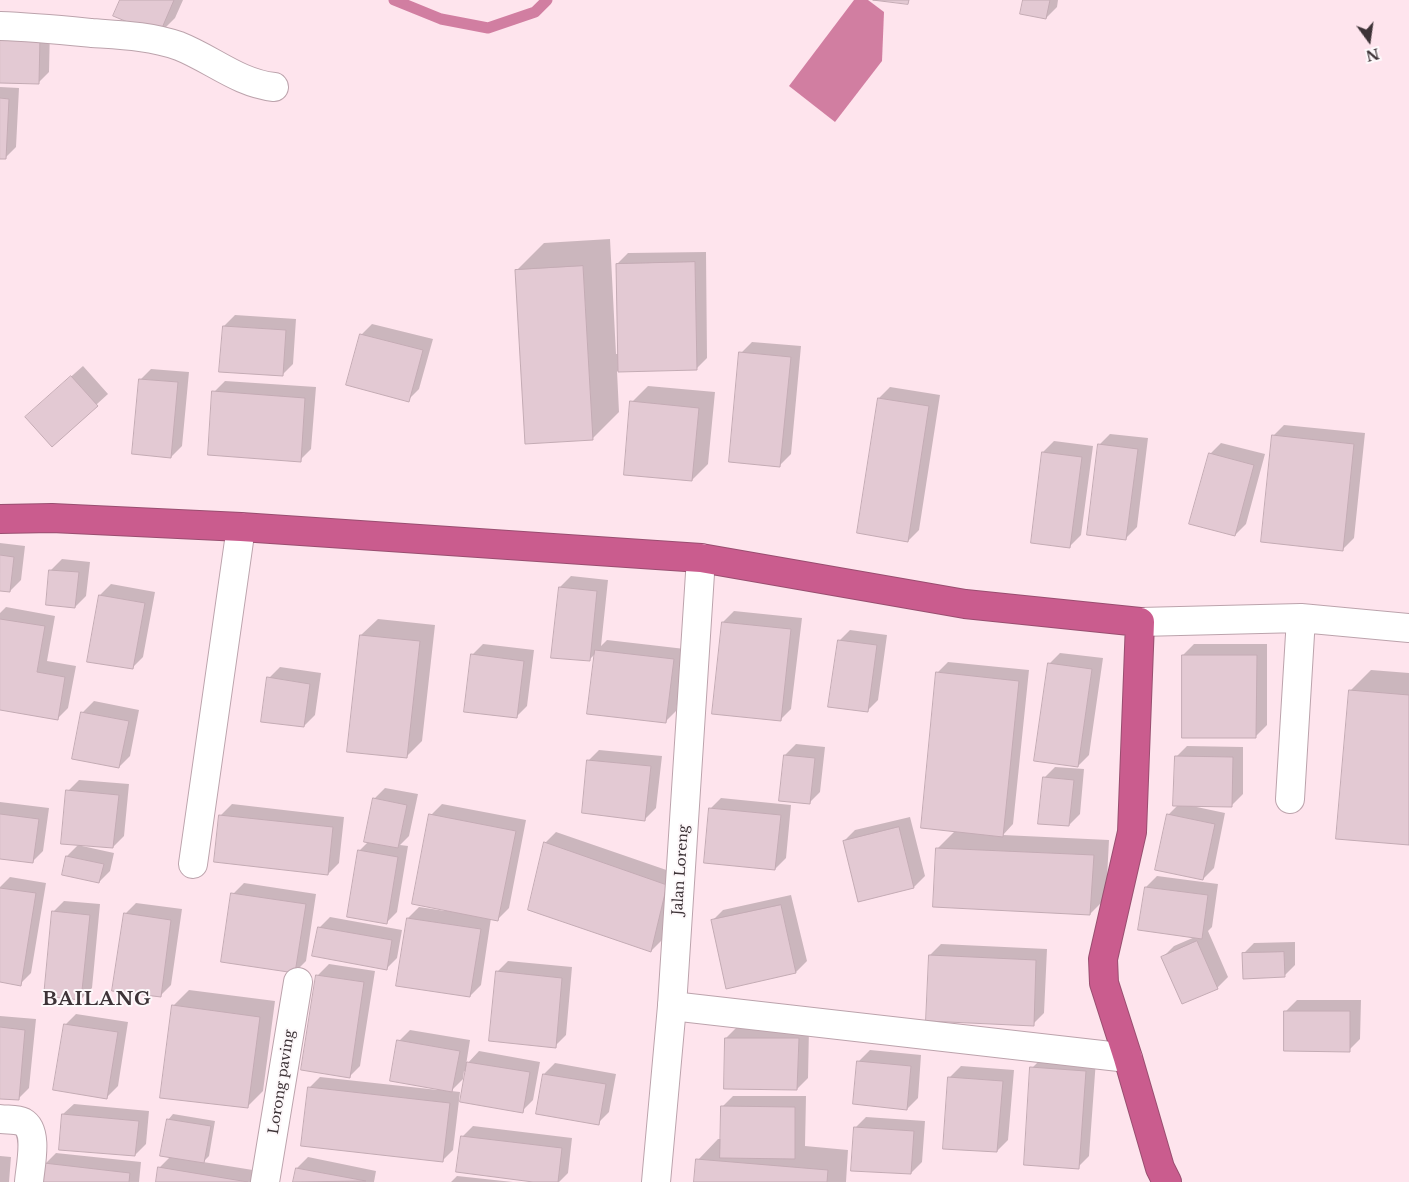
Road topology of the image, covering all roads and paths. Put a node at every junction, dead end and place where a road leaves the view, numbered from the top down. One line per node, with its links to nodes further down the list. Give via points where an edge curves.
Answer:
1 (0, 26): 2 (street, via 141,37 179,46 237,76)
2 (274, 87)
3 (0, 519): 4 (highway, via 52,518)
4 (241, 527): 5 (highway); 10 (street)
5 (702, 558): 7 (highway, via 964,604); 12 (street, Jalan Loreng)
6 (1301, 618): 7 (street); 8 (street); 9 (street)
7 (1140, 622): 13 (highway, via 1132,832 1103,959 1104,983)
8 (1409, 628)
9 (1290, 799)
10 (193, 864)
11 (298, 982): 16 (street, Lorong paving)
12 (672, 1006): 13 (street); 17 (street, Jalan Loreng)
13 (1128, 1058): 18 (highway, via 1160,1168)
14 (0, 1119): 15 (street, via 22,1122 29,1127 33,1140)
15 (28, 1182)
16 (265, 1182)
17 (656, 1182)
18 (1168, 1182)

